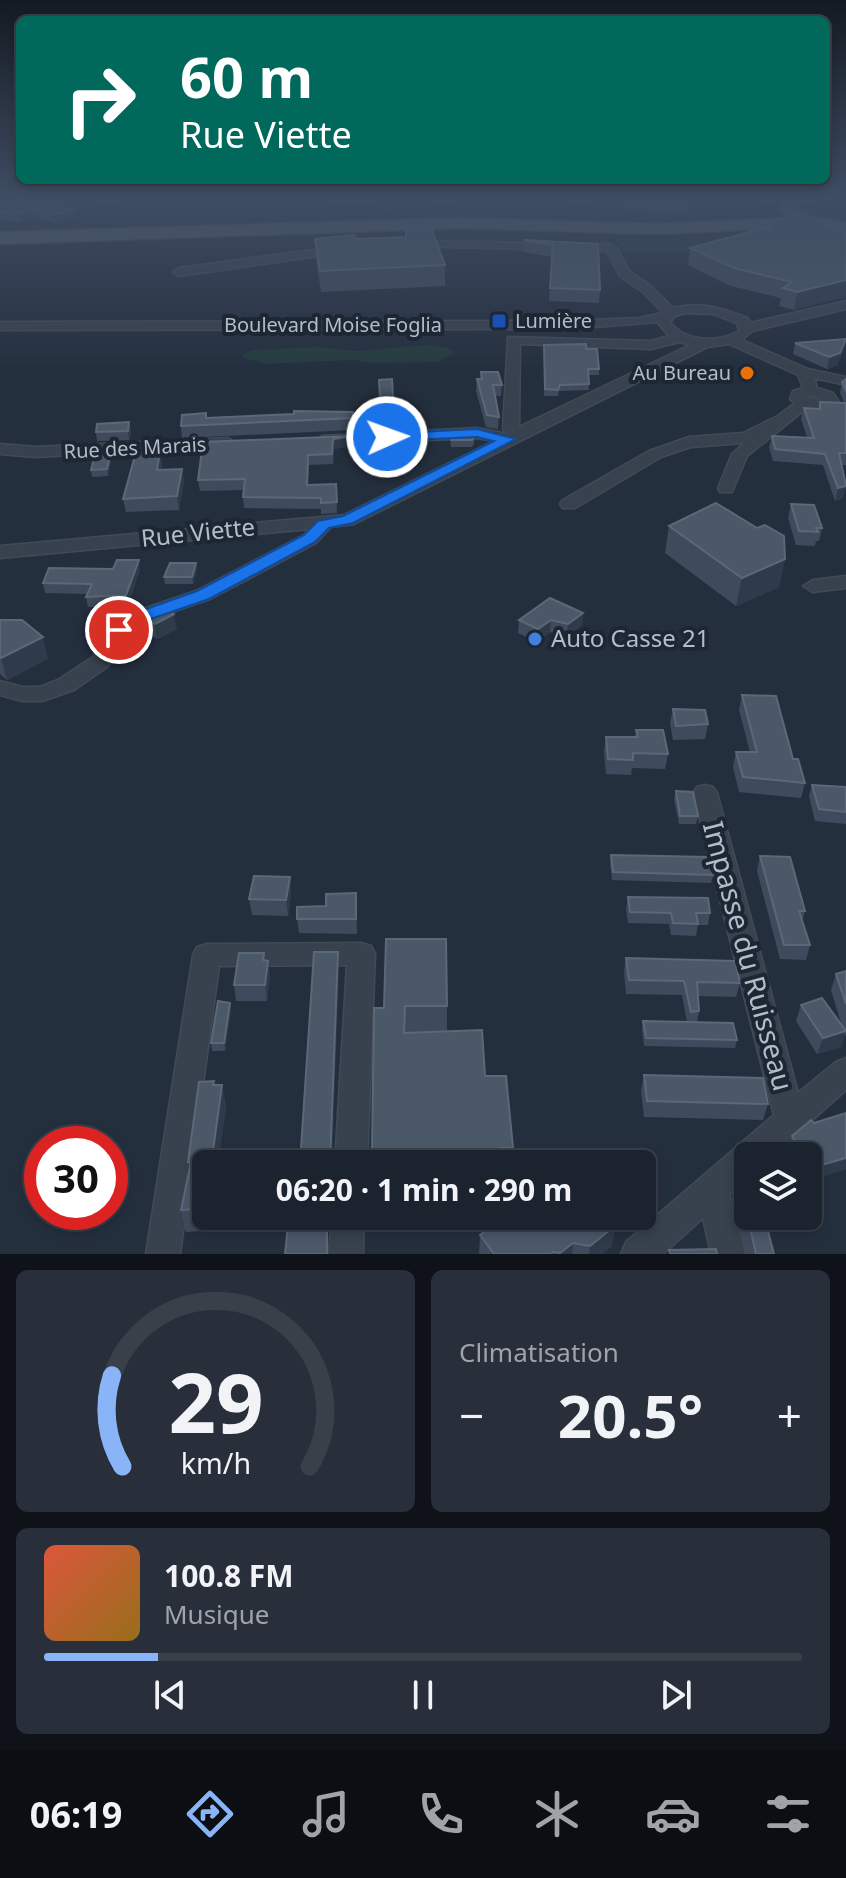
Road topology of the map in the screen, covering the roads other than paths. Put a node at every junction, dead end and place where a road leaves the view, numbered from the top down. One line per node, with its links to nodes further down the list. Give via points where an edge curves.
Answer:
1 (261, 255): 3 (street)
2 (614, 255): 4 (street, via 624,273)
3 (179, 272)
4 (647, 289): 6 (street); 10 (street)
5 (846, 305): 8 (street)
6 (695, 308): 7 (street); 10 (street)
7 (735, 316): 8 (street); 11 (street)
8 (792, 319): 11 (street)
9 (0, 326): 10 (street, Boulevard Moise Foglia)
10 (673, 327): 13 (street); 14 (street); 20 (street, via 651,345 513,340)
11 (747, 328): 12 (street)
12 (731, 340): 13 (street); 15 (street)
13 (706, 342): 14 (street, Rue Viette)
14 (680, 357): 20 (street, Rue Viette)
15 (804, 372): 16 (street); 17 (street)
16 (846, 381): 17 (street)
17 (817, 398): 18 (street); 19 (street)
18 (846, 409)
19 (786, 418): 24 (street, via 740,454); 25 (street, via 746,438 689,442 655,454)
20 (514, 437): 21 (street, via 477,433); 26 (street, Rue Viette, via 348,520)
21 (305, 440)
22 (242, 443): 23 (street, Rue des Marais)
23 (0, 449)
24 (726, 488)
25 (569, 504)
26 (324, 524): 27 (street, Rue Viette); 30 (street, via 310,539 203,595 138,617 119,630 101,661 66,685 42,694)
27 (0, 552)
28 (846, 582): 29 (street)
29 (813, 586)
30 (0, 688)
31 (705, 793): 33 (street, Impasse du Ruisseau)
32 (846, 1071): 33 (street)
33 (790, 1119): 34 (street)
34 (764, 1142)
35 (352, 1150): 39 (street, via 361,954 207,955)
36 (734, 1169): 37 (street)
37 (712, 1189): 41 (street); 42 (street)
38 (347, 1230): 40 (street)
39 (163, 1254)
40 (346, 1254)
41 (638, 1254)
42 (728, 1254)

